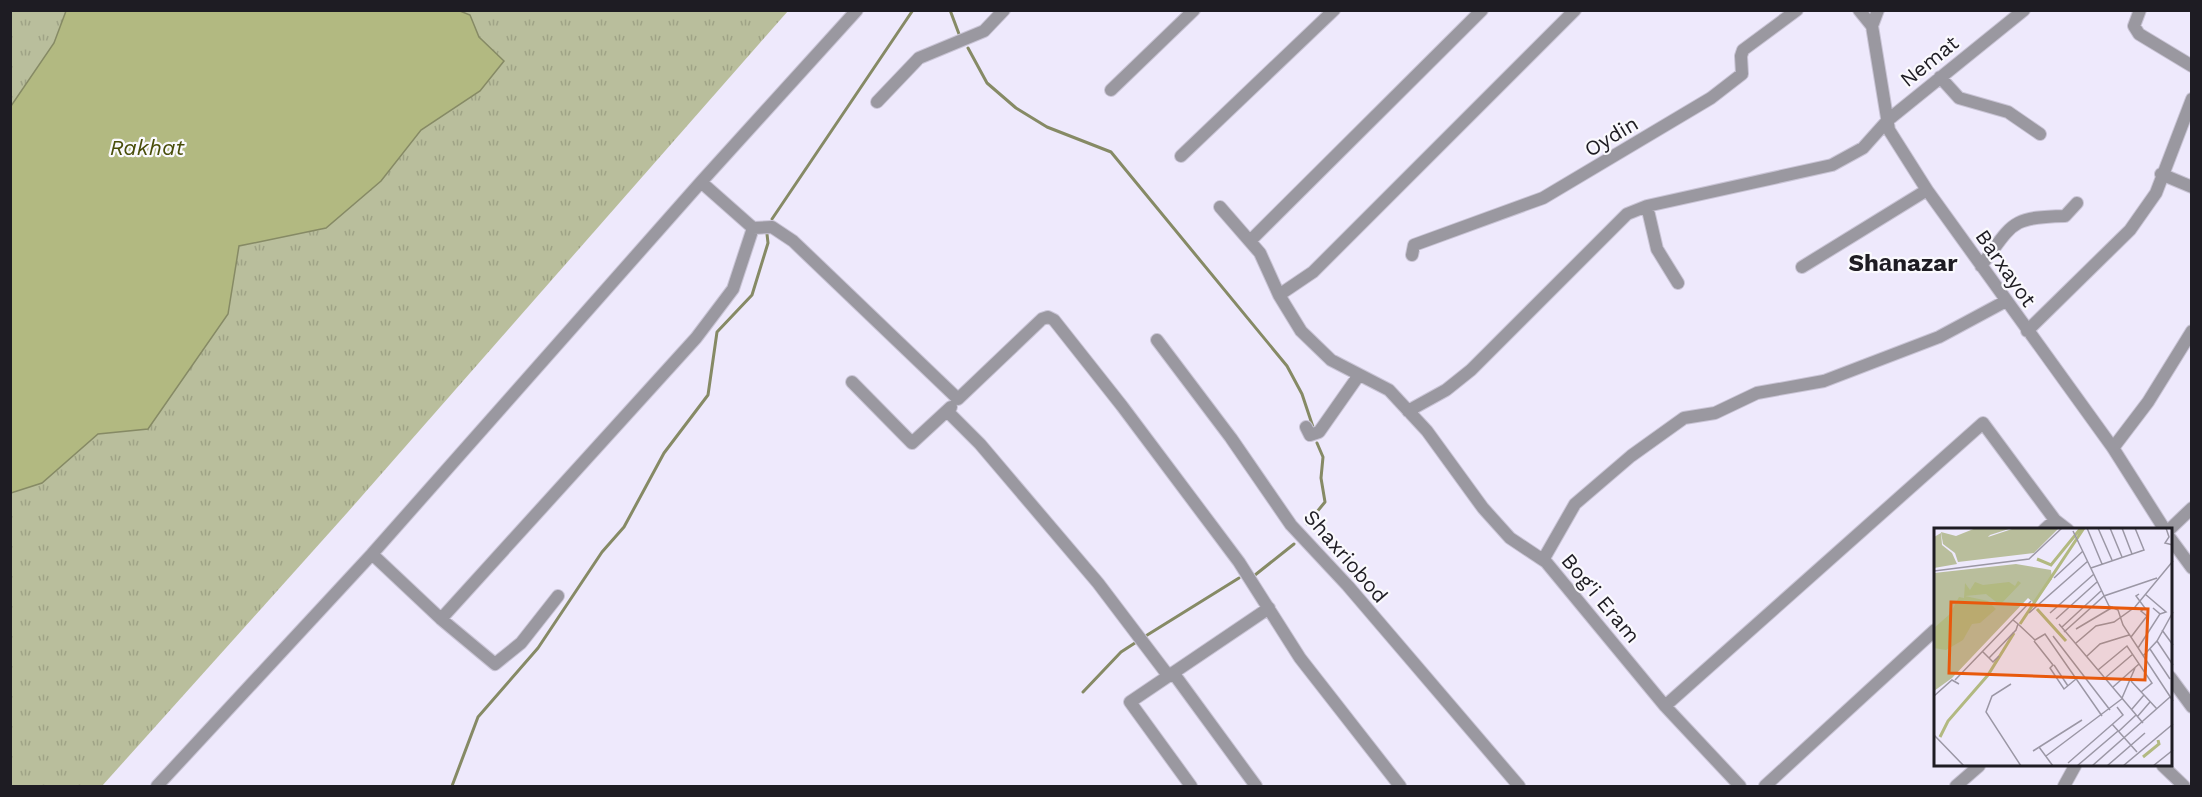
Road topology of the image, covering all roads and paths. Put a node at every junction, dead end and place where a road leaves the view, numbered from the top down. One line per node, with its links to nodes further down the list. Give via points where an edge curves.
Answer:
1 (857, 10): 24 (street)
2 (1004, 10): 19 (street, via 984,31 919,58)
3 (1194, 10): 17 (street)
4 (1334, 10): 22 (street)
5 (1462, 10): 13 (street)
6 (1482, 10): 13 (street)
7 (1575, 10): 36 (street, via 1313,272)
8 (1797, 10): 32 (street, Oydin, via 1743,50 1742,74 1711,98 1543,198 1414,245)
9 (1859, 10): 14 (street, Barxayot)
10 (1878, 10): 14 (street)
11 (2024, 10): 16 (street, Nemat)
12 (2140, 10): 15 (street, via 2134,26 2139,34)
13 (1472, 20): 31 (street)
14 (1872, 26): 20 (street, Barxayot)
15 (2192, 66)
16 (1940, 77): 20 (street, Nemat); 21 (street, via 1959,98 2008,112)
17 (1111, 90)
18 (2192, 99): 23 (street)
19 (877, 102)
20 (1888, 120): 26 (street, Barxayot, via 1888,130); 28 (street, Nemat, via 1863,148 1832,165)
21 (2040, 134)
22 (1181, 156)
23 (2162, 174): 25 (street); 38 (street, via 2156,193 2130,230)
24 (701, 182): 30 (street); 55 (street)
25 (2192, 187)
26 (1927, 190): 33 (street, Barxayot); 34 (street)
27 (2078, 203): 33 (street, via 2064,216 2028,217 2012,225)
28 (1647, 206): 35 (street, via 1658,249); 45 (street, Nemat, via 1628,214 1471,370 1446,390)
29 (1220, 207): 31 (street, Bog'i Eram)
30 (753, 228): 43 (street, via 772,227 793,241); 60 (street, via 733,289 696,338)
31 (1251, 240): 36 (street, Bog'i Eram)
32 (1412, 255)
33 (1981, 266): 37 (street, Barxayot)
34 (1802, 267)
35 (1678, 283)
36 (1279, 295): 41 (street, Bog'i Eram, via 1301,331 1330,360)
37 (2006, 301): 38 (street, Barxayot); 56 (street, via 1939,337 1824,381 1757,393 1715,413 1684,418 1575,504)
38 (2026, 331): 47 (street, Barxayot)
39 (2192, 331): 47 (street, via 2148,402)
40 (1157, 340): 73 (street, Shaxriobod, via 1292,525)
41 (1359, 375): 45 (street, Bog'i Eram, via 1389,390); 46 (street, via 1319,432 1310,435)
42 (852, 382): 44 (street, via 912,443)
43 (958, 399): 44 (street); 59 (street, via 1042,319 1054,320 1122,405)
44 (947, 411): 62 (street, via 980,444)
45 (1408, 411): 56 (street, Bog'i Eram, via 1509,538)
46 (1306, 427)
47 (2113, 448): 52 (street, Barxayot)
48 (2192, 508): 53 (street)
49 (2055, 520): 50 (street); 51 (street); 64 (street, via 1983,423)
50 (2046, 528)
51 (2065, 528)
52 (2166, 528)
53 (2169, 528)
54 (2172, 541): 57 (street)
55 (372, 554): 60 (street); 69 (street)
56 (1543, 560): 64 (street, Bog'i Eram)
57 (2192, 568)
58 (558, 596): 60 (street, via 521,643 495,664)
59 (1269, 608): 62 (street); 72 (street, via 1300,658)
60 (441, 619)
61 (1934, 631): 75 (street)
62 (1171, 674): 70 (street, via 1130,702); 71 (street)
63 (2172, 680): 65 (street)
64 (1665, 706): 74 (street, Bog'i Eram)
65 (2192, 707)
66 (1977, 767): 76 (street)
67 (2074, 767): 77 (street)
68 (2165, 767): 78 (street)
69 (157, 786)
70 (1191, 786)
71 (1256, 786)
72 (1400, 786)
73 (1519, 786)
74 (1740, 786)
75 (1765, 786)
76 (1956, 786)
77 (2064, 786)
78 (2184, 786)

